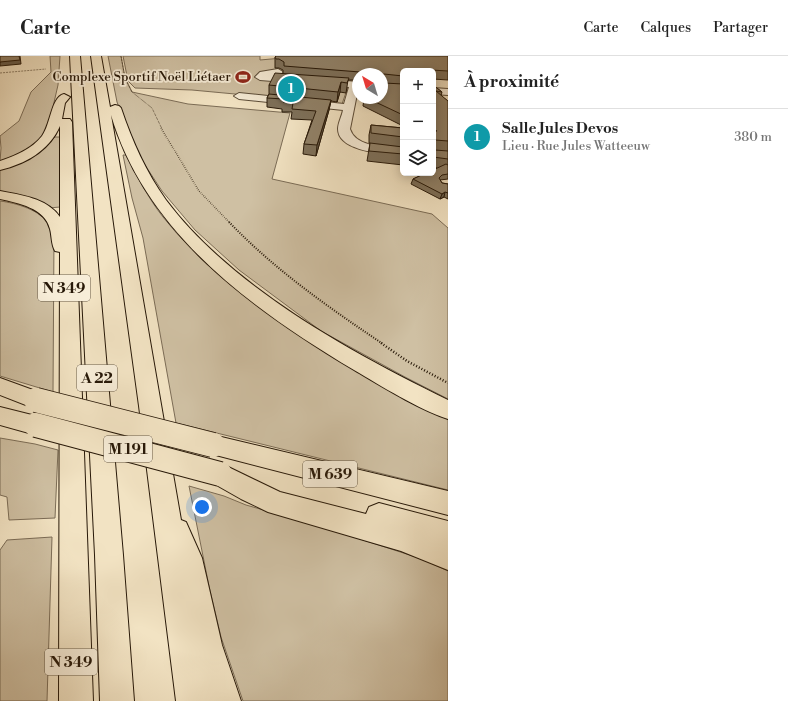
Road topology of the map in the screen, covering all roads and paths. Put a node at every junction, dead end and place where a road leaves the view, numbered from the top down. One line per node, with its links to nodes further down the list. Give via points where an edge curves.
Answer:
1 (121, 56): 17 (path, via 125,78 132,92 152,108 161,128 199,191 246,240 282,273 407,361)
2 (69, 58): 34 (highway, A 22, via 107,531)
3 (97, 58): 21 (highway, via 124,136 137,164 159,199 189,235 233,276 300,325 363,366); 28 (highway)
4 (46, 69): 6 (path)
5 (278, 72): 7 (street, via 263,74 260,77)
6 (0, 73)
7 (352, 85)
8 (436, 91): 9 (street)
9 (448, 92)
10 (239, 96): 12 (street)
11 (352, 98): 12 (street)
12 (349, 108): 13 (street, via 343,132 350,140 372,148)
13 (400, 152)
14 (0, 166): 16 (highway, via 26,155 48,140 64,93)
15 (0, 195): 16 (highway, N 349, via 22,200 40,208 48,213 57,226)
16 (70, 351): 31 (highway)
17 (448, 382)
18 (0, 386): 20 (highway)
19 (0, 391): 20 (highway, M 191)
20 (36, 400): 25 (highway, M 191, bridge)
21 (448, 410)
22 (0, 416): 24 (highway, M 191)
23 (0, 420): 24 (highway)
24 (36, 425): 26 (highway, M 191, bridge)
25 (212, 445): 27 (highway, M 639)
26 (220, 474): 29 (highway, M 639); 30 (highway, via 277,503 404,538)
27 (448, 503)
28 (165, 507): 35 (highway); 36 (highway, via 188,558 206,645)
29 (448, 534)
30 (448, 556)
31 (75, 623): 32 (highway, N 349); 33 (highway)
32 (68, 701)
33 (76, 701)
34 (117, 701)
35 (193, 701)
36 (224, 701)

